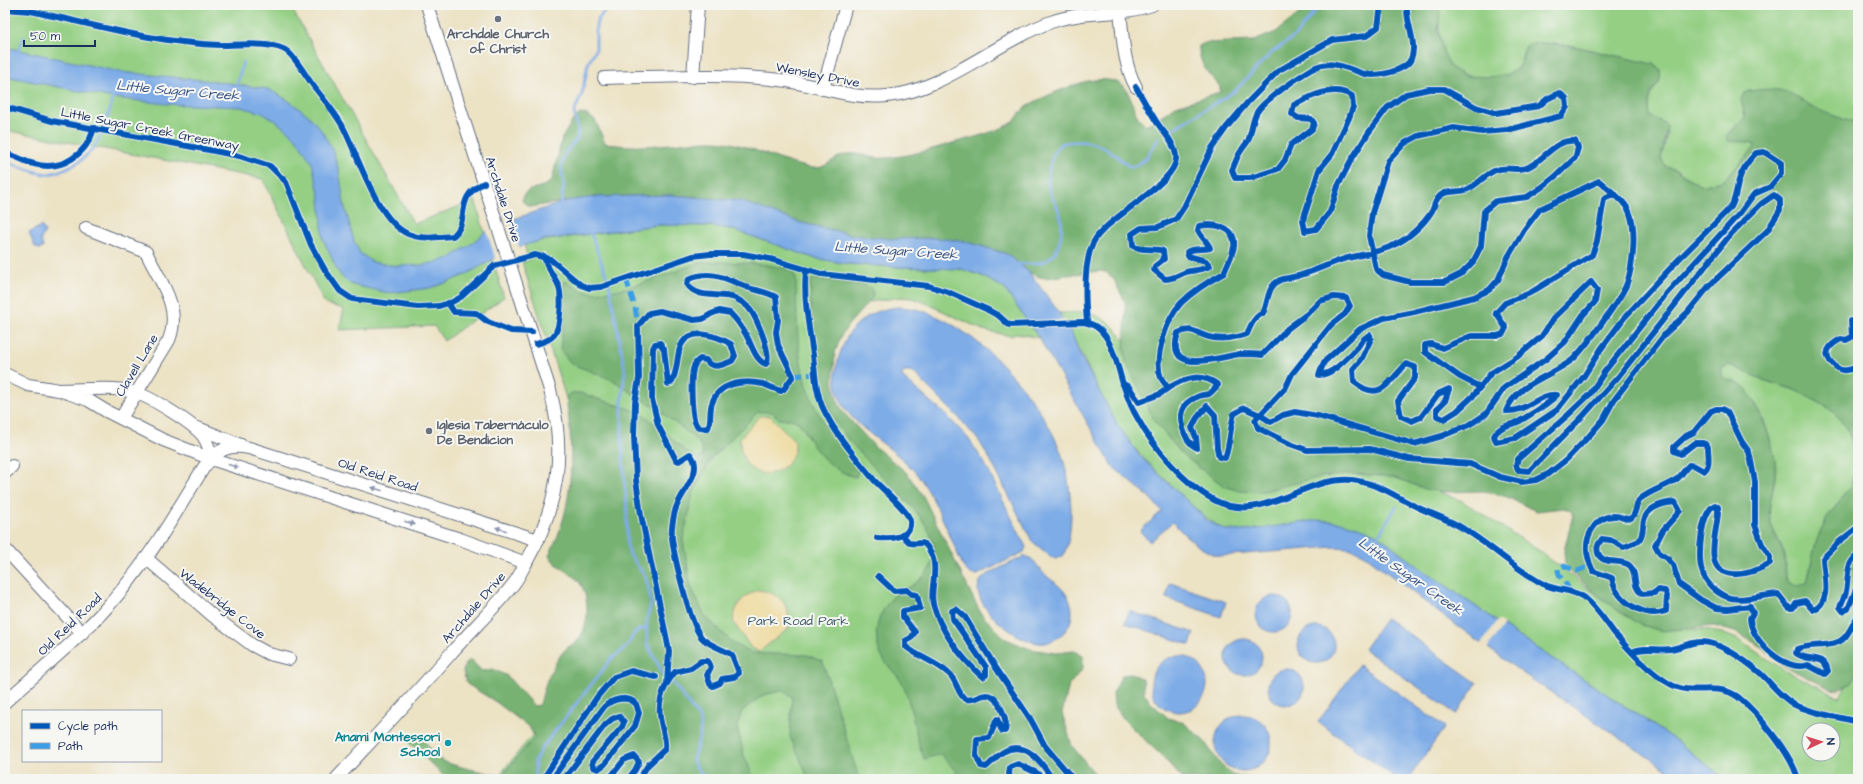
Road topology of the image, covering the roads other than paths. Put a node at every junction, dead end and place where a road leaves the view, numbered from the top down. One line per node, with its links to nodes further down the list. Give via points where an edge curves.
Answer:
1 (427, 5): 18 (street, Archdale Drive, via 550,390 557,426 559,459 555,491 548,518)
2 (698, 5): 6 (street)
3 (846, 5): 9 (street)
4 (1152, 5): 5 (street, Wensley Drive)
5 (1120, 11): 8 (street, via 1126,60); 9 (street, Wensley Drive, via 1052,21 1032,29 940,79 906,93 868,97 848,96)
6 (693, 77): 7 (street, Wensley Drive); 9 (street, Wensley Drive, via 781,80)
7 (604, 78)
8 (1136, 87)
9 (823, 89)
10 (86, 228): 13 (street, Clavell Lane, via 146,252 173,309 169,340)
11 (5, 374): 12 (street, via 33,386)
12 (59, 390): 13 (street); 14 (street, via 88,400)
13 (136, 392): 14 (street, Clavell Lane); 15 (street)
14 (120, 418): 17 (street, via 163,440)
15 (193, 426): 16 (street); 17 (street, via 204,437)
16 (249, 448): 17 (street, Old Reid Road, via 225,448); 18 (street, Old Reid Road, one-way to 16)
17 (211, 459): 20 (street, Old Reid Road); 21 (street, one-way to 21, via 460,539)
18 (538, 540): 21 (street, Archdale Drive)
19 (5, 549): 22 (street)
20 (146, 558): 22 (street, Old Reid Road, via 120,593); 23 (street, Wadebridge Cove, via 213,616 252,645 269,654)
21 (526, 563): 25 (street, Archdale Drive, via 515,582 431,678)
22 (82, 633): 24 (street, Old Reid Road)
23 (288, 658)
24 (5, 702)
25 (336, 779)

